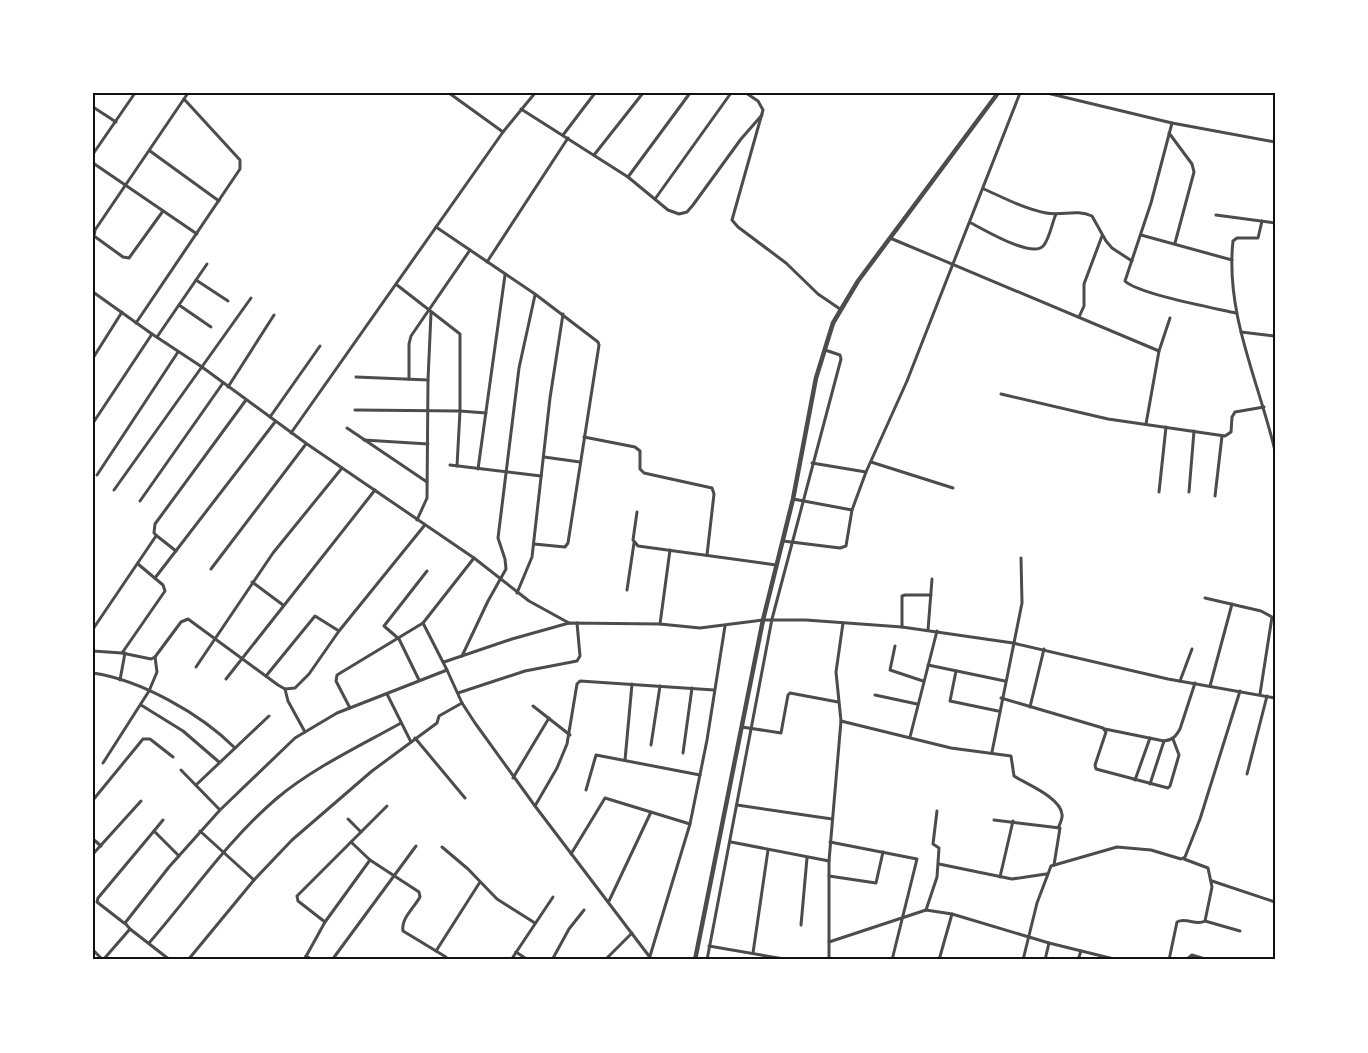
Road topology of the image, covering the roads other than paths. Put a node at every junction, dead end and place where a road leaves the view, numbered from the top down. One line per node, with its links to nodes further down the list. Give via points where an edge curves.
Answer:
1 (135, 93): 17 (street)
2 (188, 93): 13 (street)
3 (535, 93): 15 (street)
4 (595, 93): 21 (street)
5 (643, 93): 28 (street)
6 (690, 93): 30 (street)
7 (732, 93): 33 (street)
8 (746, 93): 16 (street, via 760,104)
9 (998, 93): 45 (street)
10 (1020, 93): 32 (street)
11 (1047, 93): 18 (street)
12 (452, 94): 19 (street)
13 (184, 99): 26 (street); 34 (street, via 240,160 239,173)
14 (93, 107): 17 (street)
15 (521, 109): 19 (street); 21 (street)
16 (762, 115): 33 (street, via 687,212 675,213); 61 (street, via 732,220)
17 (116, 122): 25 (street)
18 (1172, 123): 20 (street); 23 (street)
19 (503, 132): 41 (street)
20 (1169, 133): 44 (street); 46 (street, via 1194,172)
21 (563, 135): 22 (street)
22 (568, 138): 28 (street); 50 (street)
23 (1275, 142)
24 (93, 144): 25 (street)
25 (98, 147): 27 (street)
26 (149, 151): 31 (street); 34 (street)
27 (93, 154)
28 (594, 155): 30 (street)
29 (93, 163): 31 (street)
30 (628, 177): 33 (street)
31 (126, 185): 35 (street); 35 (street, via 95,230 96,239 129,258)
32 (984, 189): 36 (street, via 1029,208); 39 (street)
33 (655, 199)
34 (219, 201): 42 (street)
35 (163, 211): 42 (street)
36 (1056, 214): 39 (street, via 1044,246 1038,249 1017,246); 43 (street, via 1077,211 1092,216)
37 (1216, 215): 38 (street)
38 (1262, 221): 40 (street); 48 (street, via 1258,238 1234,239)
39 (971, 223): 52 (street)
40 (1275, 223)
41 (436, 227): 47 (street); 55 (street)
42 (197, 234): 70 (street)
43 (1103, 235): 49 (street, via 1112,248); 68 (street, via 1086,281)
44 (1141, 235): 46 (street); 49 (street)
45 (894, 240): 52 (street); 61 (street)
46 (1175, 243): 48 (street)
47 (470, 250): 50 (street); 62 (street)
48 (1233, 260): 66 (street)
49 (1131, 261): 66 (street, via 1125,276 1128,284)
50 (487, 262): 53 (street)
51 (207, 264): 54 (street)
52 (954, 266): 68 (street); 110 (street)
53 (505, 275): 57 (street); 93 (street)
54 (196, 280): 59 (street); 60 (street)
55 (397, 285): 62 (street); 101 (street)
56 (93, 292): 63 (street)
57 (535, 294): 65 (street); 116 (street, via 519,368)
58 (251, 298): 81 (street)
59 (228, 301)
60 (179, 305): 71 (street); 75 (street)
61 (840, 309): 79 (street, via 833,323)
62 (427, 310): 64 (street); 83 (street, via 409,344)
63 (122, 312): 70 (street); 80 (street)
64 (432, 313): 84 (street); 92 (street, via 460,334)
65 (563, 314): 103 (street, via 599,345); 108 (street)
66 (1236, 314): 72 (street)
67 (274, 315): 86 (street)
68 (1079, 317): 77 (street)
69 (1170, 318): 77 (street)
70 (136, 323): 73 (street)
71 (211, 327)
72 (1240, 332): 74 (street); 89 (street)
73 (152, 334): 75 (street); 96 (street)
74 (1275, 336)
75 (157, 337): 78 (street)
76 (320, 346): 94 (street)
77 (1159, 351): 97 (street)
78 (178, 352): 81 (street); 118 (street)
79 (830, 352): 111 (street, via 841,358); 127 (street, via 810,408)
80 (93, 358)
81 (202, 367): 85 (street); 122 (street)
82 (356, 378): 83 (street)
83 (409, 379): 84 (street)
84 (428, 380): 91 (street)
85 (223, 384): 86 (street); 128 (street)
86 (228, 387): 88 (street)
87 (1001, 394): 97 (street, via 1089,416)
88 (246, 400): 94 (street); 133 (street, via 155,524)
89 (1264, 407): 102 (street, via 1235,412 1231,432); 107 (street)
90 (355, 410): 91 (street)
91 (429, 411): 92 (street); 106 (street)
92 (460, 411): 93 (street); 113 (street)
93 (486, 413): 115 (street)
94 (270, 417): 95 (street)
95 (275, 422): 101 (street); 138 (street)
96 (93, 423)
97 (1146, 424): 98 (street)
98 (1166, 427): 100 (street); 124 (street)
99 (347, 428): 104 (street)
100 (1194, 431): 102 (street); 125 (street)
101 (291, 433): 105 (street)
102 (1222, 436): 126 (street)
103 (584, 437): 109 (street); 139 (street, via 636,447 644,473 712,488)
104 (364, 440): 106 (street); 120 (street)
105 (307, 444): 114 (street); 144 (street)
106 (428, 444): 120 (street)
107 (1275, 451)
108 (544, 457): 109 (street); 119 (street)
109 (579, 462): 136 (street, via 567,546)
110 (871, 462): 117 (street); 121 (street)
111 (812, 463): 117 (street); 127 (street)
112 (450, 465): 113 (street)
113 (458, 466): 115 (street)
114 (342, 468): 123 (street); 149 (street)
115 (478, 469): 116 (street)
116 (506, 472): 119 (street); 147 (street, via 498,538 506,564)
117 (866, 472): 129 (street)
118 (97, 475)
119 (541, 476): 136 (street)
120 (428, 482): 131 (street, via 426,504)
121 (953, 488)
122 (114, 490)
123 (375, 490): 131 (street); 155 (street)
124 (1159, 492)
125 (1189, 492)
126 (1215, 496)
127 (798, 499): 129 (street); 134 (street); 134 (street)
128 (140, 501)
129 (852, 510): 134 (street, via 845,547)
130 (637, 512): 135 (street)
131 (417, 520): 132 (street)
132 (424, 526): 140 (street); 166 (street)
133 (157, 536): 138 (street); 142 (street)
134 (788, 541): 143 (street); 156 (street)
135 (634, 543): 137 (street); 150 (street)
136 (534, 544): 151 (street)
137 (670, 550): 139 (street); 161 (street)
138 (176, 551): 146 (street)
139 (707, 555): 143 (street)
140 (474, 558): 147 (street); 157 (street)
141 (1020, 558): 170 (street, via 1022,603)
142 (138, 564): 146 (street); 164 (street)
143 (776, 565): 156 (street)
144 (211, 569)
145 (427, 571): 168 (street, via 385,624)
146 (155, 578): 175 (street, via 165,591)
147 (500, 578): 151 (street); 176 (street)
148 (932, 579): 152 (street)
149 (252, 582): 155 (street); 169 (street)
150 (627, 590)
151 (517, 593): 158 (street)
152 (931, 595): 163 (street, via 902,596); 165 (street)
153 (1205, 598): 154 (street)
154 (1232, 604): 195 (street); 203 (street, via 1272,617)
155 (283, 605): 178 (street)
156 (768, 620): 160 (street); 162 (street); 220 (street); 220 (street)
157 (423, 623): 168 (street); 179 (street)
158 (569, 623): 159 (street); 176 (street)
159 (577, 623): 161 (street); 202 (street, via 577,661 525,671)
160 (843, 623): 163 (street); 208 (street, via 836,672)
161 (660, 624): 162 (street)
162 (725, 626): 198 (street)
163 (902, 627): 165 (street)
164 (93, 629)
165 (928, 630): 167 (street)
166 (339, 631): 185 (street, via 315,616); 197 (street, via 309,674 295,688)
167 (937, 631): 170 (street); 180 (street)
168 (399, 639): 188 (street); 214 (street, via 337,675 336,681)
169 (215, 640): 177 (street, via 188,619); 178 (street); 181 (street)
170 (1013, 643): 172 (street); 190 (street)
171 (895, 646): 189 (street, via 890,670)
172 (1044, 649): 191 (street); 213 (street)
173 (1192, 649): 191 (street)
174 (93, 651): 175 (street)
175 (124, 653): 177 (street); 187 (street)
176 (462, 656): 179 (street)
177 (154, 657): 200 (street, via 157,672)
178 (240, 659): 185 (street); 186 (street)
179 (444, 663): 182 (street)
180 (928, 665): 183 (street); 189 (street)
181 (196, 667)
182 (447, 670): 188 (street); 202 (street)
183 (956, 671): 190 (street); 215 (street, via 952,703)
184 (93, 673): 187 (street)
185 (266, 676): 197 (street)
186 (226, 679)
187 (120, 680): 200 (street)
188 (418, 680): 201 (street)
189 (923, 681): 210 (street)
190 (1005, 681): 206 (street)
191 (1180, 681): 192 (street)
192 (1195, 683): 195 (street); 227 (street, via 1180,729)
193 (632, 684): 194 (street); 223 (street, via 578,682); 235 (street)
194 (660, 686): 196 (street); 230 (street)
195 (1210, 686): 199 (street)
196 (692, 688): 198 (street); 233 (street)
197 (285, 689): 222 (street)
198 (714, 690): 240 (street)
199 (1240, 690): 203 (street); 279 (street)
200 (149, 691): 211 (street); 231 (street, via 216,730)
201 (387, 693): 214 (street); 219 (street)
202 (458, 693): 209 (street)
203 (1260, 694): 205 (street)
204 (875, 695): 210 (street)
205 (1267, 696): 207 (street); 239 (street)
206 (1001, 698): 213 (street); 215 (street)
207 (1275, 698)
208 (838, 702): 218 (street); 220 (street, via 790,693 781,733)
209 (462, 703): 225 (street, via 439,716 437,723); 241 (street)
210 (917, 704): 224 (street)
211 (141, 705): 236 (street, via 183,731); 237 (street)
212 (533, 706): 217 (street)
213 (1030, 707): 221 (street)
214 (350, 708): 222 (street)
215 (998, 711): 232 (street)
216 (269, 716): 231 (street)
217 (549, 718): 223 (street); 241 (street)
218 (841, 721): 224 (street); 256 (street)
219 (400, 723): 229 (street); 274 (street, via 310,773 271,804)
220 (746, 728): 249 (street); 328 (street)
221 (1105, 729): 226 (street); 242 (street, via 1096,770)
222 (305, 732): 252 (street, via 284,747)
223 (570, 735): 251 (street)
224 (910, 737): 232 (street, via 951,748)
225 (415, 738): 229 (street); 246 (street)
226 (1150, 738): 228 (street); 242 (street)
227 (1173, 738): 228 (street); 243 (street, via 1179,755 1170,788)
228 (1164, 741): 243 (street)
229 (411, 742): 288 (street, via 334,803)
230 (651, 745)
231 (235, 748): 236 (street)
232 (992, 752): 261 (street, via 1011,756 1014,776 1043,791 1060,809)
233 (683, 753)
234 (173, 757): 247 (street, via 143,739)
235 (624, 760): 240 (street); 245 (street, via 596,755)
236 (219, 762): 244 (street)
237 (103, 763)
238 (181, 770): 244 (street)
239 (1246, 774)
240 (700, 775): 260 (street)
241 (513, 778): 251 (street)
242 (1135, 780): 243 (street)
243 (1150, 784)
244 (196, 785): 252 (street)
245 (586, 790)
246 (465, 798)
247 (93, 800)
248 (141, 801): 269 (street)
249 (737, 805): 256 (street); 267 (street)
250 (387, 806): 264 (street)
251 (536, 806): 276 (street)
252 (220, 810): 263 (street)
253 (937, 811): 282 (street, via 933,844 939,848)
254 (651, 812): 260 (street); 276 (street, via 605,798); 292 (street)
255 (348, 819): 264 (street)
256 (832, 819): 268 (street)
257 (163, 820): 262 (street)
258 (994, 820): 259 (street)
259 (1013, 821): 261 (street); 287 (street)
260 (690, 824): 318 (street)
261 (1058, 828): 283 (street, via 1061,831)
262 (154, 831): 277 (street); 300 (street, via 97,900)
263 (200, 831): 274 (street); 277 (street)
264 (361, 832): 266 (street)
265 (93, 839): 269 (street)
266 (351, 842): 280 (street); 299 (street, via 297,896)
267 (731, 842): 272 (street); 310 (street)
268 (830, 842): 273 (street); 281 (street)
269 (100, 846): 275 (street)
270 (416, 846): 285 (street)
271 (442, 847): 290 (street)
272 (768, 850): 278 (street); 315 (street)
273 (883, 852): 286 (street, via 876,883); 297 (street, via 918,861)
274 (223, 853): 288 (street); 309 (street)
275 (93, 854)
276 (571, 854): 292 (street)
277 (178, 856): 300 (street)
278 (807, 858): 281 (street); 302 (street)
279 (1184, 859): 283 (street, via 1151,850 1117,847); 289 (street, via 1206,865)
280 (370, 860): 285 (street); 299 (street)
281 (829, 861): 286 (street)
282 (939, 864): 287 (street); 295 (street)
283 (1054, 865): 284 (street)
284 (1047, 874): 287 (street, via 1019,879); 306 (street)
285 (394, 876): 312 (street, via 420,894 403,922 403,931); 323 (street)
286 (829, 876): 307 (street)
287 (1000, 877)
288 (254, 880): 321 (street)
289 (1212, 881): 293 (street); 298 (street)
290 (480, 882): 301 (street, via 497,899); 312 (street)
291 (553, 897): 301 (street)
292 (609, 901): 305 (street)
293 (1275, 902)
294 (584, 910): 326 (street)
295 (926, 910): 296 (street); 297 (street)
296 (952, 914): 306 (street); 333 (street)
297 (902, 917): 307 (street); 332 (street)
298 (1205, 921): 304 (street); 338 (street, via 1177,922)
299 (325, 922): 317 (street)
300 (125, 923): 303 (street)
301 (535, 923): 314 (street)
302 (801, 925)
303 (130, 929): 309 (street); 319 (street)
304 (1240, 931)
305 (632, 933): 318 (street); 327 (street)
306 (1027, 937): 308 (street); 334 (street)
307 (829, 942): 331 (street)
308 (1049, 943): 313 (street); 335 (street)
309 (149, 944): 320 (street)
310 (710, 946): 315 (street); 329 (street)
311 (93, 950): 319 (street)
312 (436, 951): 316 (street)
313 (1081, 951): 336 (street); 337 (street)
314 (516, 952): 324 (street); 325 (street)
315 (753, 953): 330 (street)
316 (446, 957)
317 (305, 958): 322 (street)
318 (651, 958)
319 (103, 960)
320 (170, 960)
321 (188, 960)
322 (313, 960)
323 (332, 960)
324 (511, 960)
325 (528, 960)
326 (552, 960)
327 (605, 960)
328 (695, 960)
329 (707, 960)
330 (790, 960)
331 (829, 960)
332 (892, 960)
333 (939, 960)
334 (1023, 960)
335 (1045, 960)
336 (1078, 960)
337 (1118, 960)
338 (1169, 960)
339 (1186, 960): 340 (street, via 1192,955)
340 (1208, 960)

